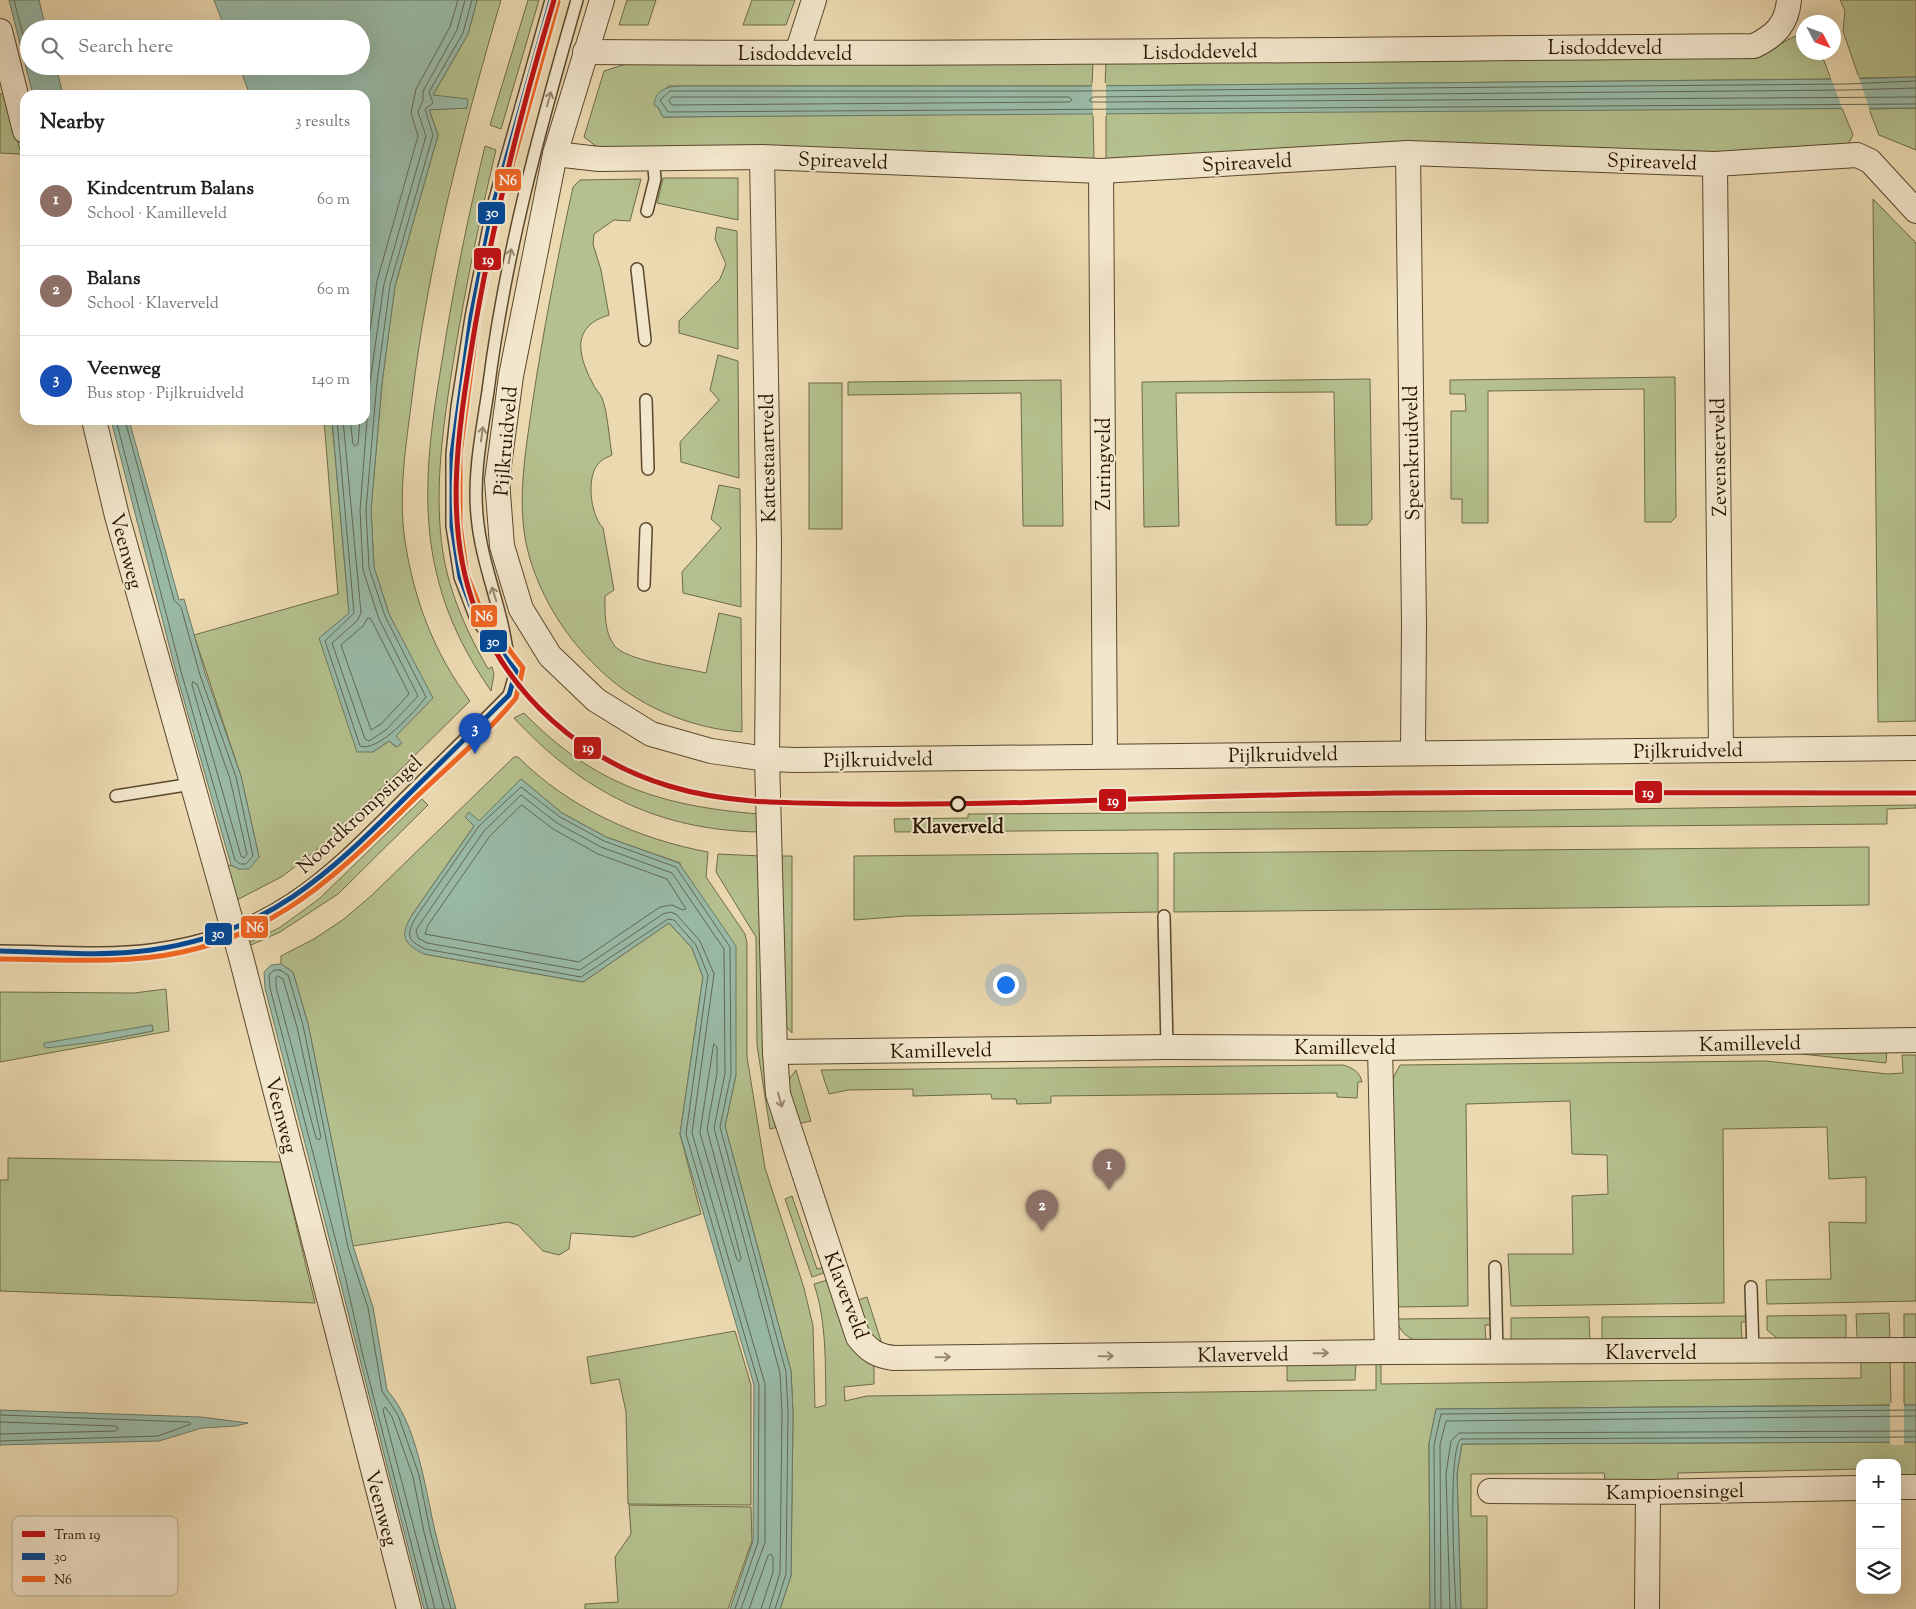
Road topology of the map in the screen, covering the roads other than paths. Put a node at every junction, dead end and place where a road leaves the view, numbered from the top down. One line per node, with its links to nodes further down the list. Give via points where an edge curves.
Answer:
1 (551, 0): 25 (lane, via 493,206 456,407 452,454 452,526 460,578 476,620)
2 (577, 0): 25 (lane, Pijlkruidveld, one-way to 2, via 505,631 485,567 476,514 479,456 496,327 518,216)
3 (602, 0): 7 (street, Pijlkruidveld)
4 (814, 0): 8 (street)
5 (1789, 0): 8 (street, Lisdoddeveld, via 1785,21 1777,33 1754,46)
6 (0, 32): 9 (street)
7 (584, 52): 8 (street, Lisdoddeveld); 11 (street, Pijlkruidveld)
8 (797, 54)
9 (20, 111)
10 (1408, 153): 14 (street, Spireaveld); 15 (street, Spireaveld); 28 (street, Speenkruidveld)
11 (555, 154): 13 (street, Spireaveld, via 599,159); 30 (street, Pijlkruidveld, via 511,376 497,480 502,546 521,609 550,656 596,700 651,734 711,751)
12 (762, 156): 13 (street, Spireaveld); 15 (street, Spireaveld); 30 (street, Kattestaartveld, via 769,543)
13 (653, 158): 16 (lane, via 655,179)
14 (1715, 164): 17 (street, Spireaveld, via 1857,155 1870,161); 27 (street, Zevensterveld)
15 (1101, 171): 29 (street, Zuringveld)
16 (647, 211)
17 (1916, 211)
18 (637, 269): 19 (lane)
19 (645, 340)
20 (646, 400): 22 (lane)
21 (95, 425): 31 (street, Veenweg, via 117,516)
22 (648, 469)
23 (646, 529): 24 (lane)
24 (644, 585)
25 (508, 658): 34 (lane, Noordkrompsingel, via 516,672 509,695 344,858 304,892 268,915)
26 (1916, 748): 27 (street, Pijlkruidveld)
27 (1721, 750): 28 (street, Pijlkruidveld)
28 (1413, 752): 29 (street, Pijlkruidveld)
29 (1105, 756): 30 (street, Pijlkruidveld)
30 (767, 759): 39 (street, Klaverveld)
31 (192, 784): 32 (lane); 34 (street, Veenweg)
32 (116, 796)
33 (1164, 916): 37 (lane)
34 (234, 931): 35 (lane, Noordkrompsingel, via 150,950); 51 (street, Veenweg)
35 (0, 951)
36 (1916, 1040): 38 (street, Kamilleveld)
37 (1167, 1047): 38 (street, Kamilleveld); 39 (street, Kamilleveld)
38 (1380, 1048): 44 (street)
39 (775, 1052): 44 (street, Klaverveld, one-way to 44, via 778,1094 858,1337 879,1356)
40 (1495, 1267): 45 (lane)
41 (1751, 1287): 43 (lane)
42 (1916, 1350): 43 (street, Klaverveld)
43 (1753, 1351): 45 (street, Klaverveld)
44 (1387, 1352): 45 (street, Klaverveld)
45 (1497, 1353)
46 (1901, 1487): 47 (street)
47 (1916, 1487)
48 (1856, 1488): 50 (street, Kampioensingel)
49 (1490, 1491): 50 (street, Kampioensingel)
50 (1648, 1492): 52 (street)
51 (410, 1609)
52 (1647, 1609)

